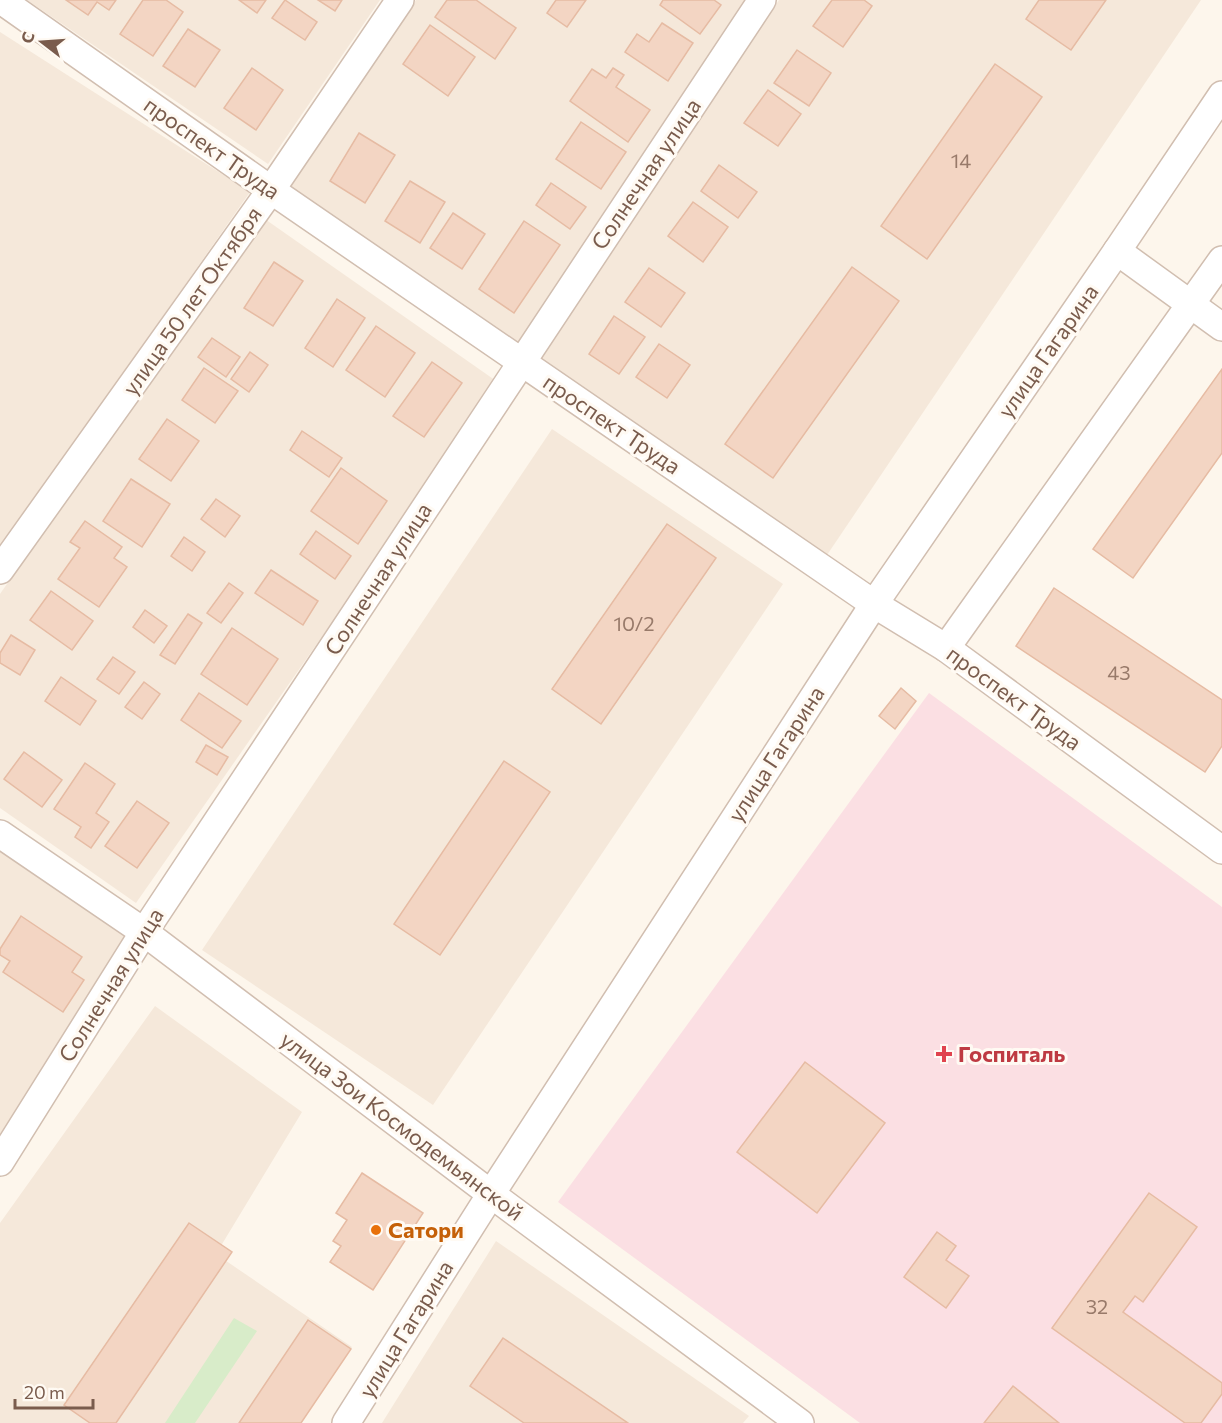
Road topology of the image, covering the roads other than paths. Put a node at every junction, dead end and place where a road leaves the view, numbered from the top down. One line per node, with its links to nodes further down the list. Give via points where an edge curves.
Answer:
1 (1, 0): 5 (street, проспект Труда)
2 (400, 0): 5 (street, улица 50 лет Октября)
3 (762, 0): 10 (street, Солнечная улица)
4 (1222, 95): 6 (street, улица Гагарина)
5 (271, 190): 10 (street, проспект Труда); 11 (street, улица 50 лет Октября)
6 (1117, 251): 8 (street); 12 (street, улица Гагарина)
7 (1222, 260): 8 (street)
8 (1190, 303): 9 (street); 13 (street)
9 (1222, 327)
10 (521, 362): 12 (street, проспект Труда); 16 (street, Солнечная улица)
11 (0, 570)
12 (874, 604): 13 (street, проспект Труда); 18 (street, улица Гагарина)
13 (946, 648): 15 (street, проспект Труда)
14 (0, 834): 16 (street, улица Зои Космодемьянской)
15 (1222, 850)
16 (144, 932): 17 (street, Солнечная улица); 18 (street, улица Зои Космодемьянской)
17 (0, 1162)
18 (491, 1194): 19 (street, улица Зои Космодемьянской); 20 (street, улица Гагарина)
19 (788, 1419)
20 (346, 1423)

